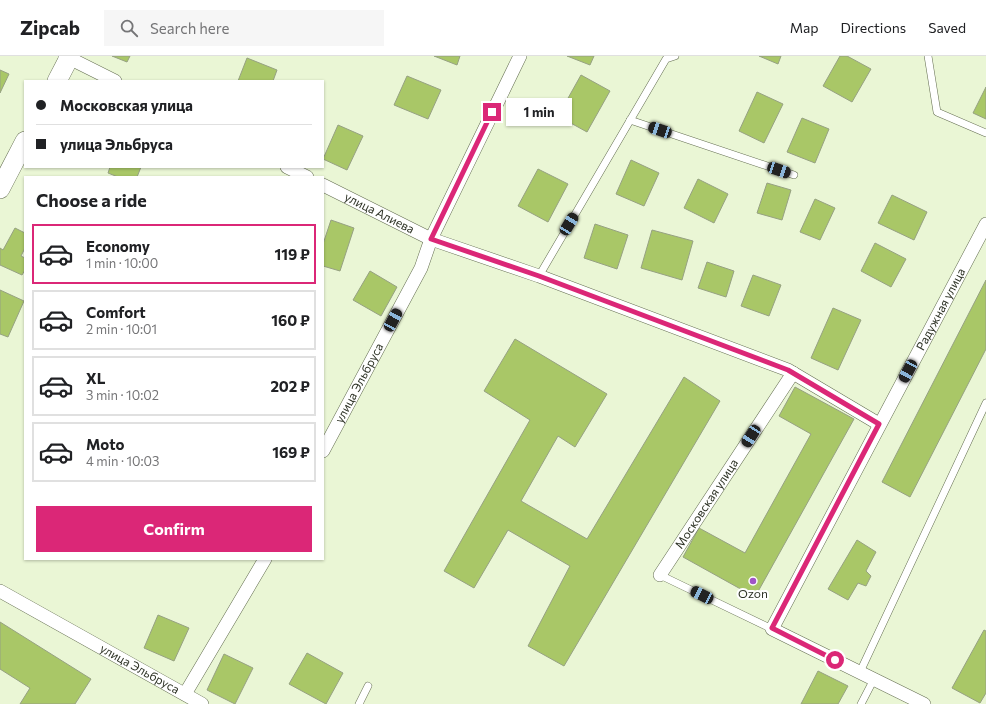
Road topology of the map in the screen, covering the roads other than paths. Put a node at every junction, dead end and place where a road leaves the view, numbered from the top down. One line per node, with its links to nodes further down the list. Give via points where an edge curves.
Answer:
1 (520, 56): 16 (street, улица Эльбруса)
2 (675, 56): 7 (lane, via 666,59)
3 (928, 56): 8 (lane, via 938,112)
4 (68, 57): 5 (street); 6 (street)
5 (57, 80)
6 (113, 80)
7 (630, 120): 11 (lane); 17 (lane)
8 (986, 133)
9 (24, 143): 14 (street)
10 (289, 168): 12 (street)
11 (794, 175)
12 (305, 176)
13 (324, 186): 16 (street, улица Алиева)
14 (0, 189)
15 (986, 224): 20 (street, Радужная улица)
16 (431, 239): 17 (street, улица Алиева); 21 (street, улица Эльбруса, via 421,268)
17 (539, 276): 18 (street, улица Алиева)
18 (793, 373): 20 (street, улица Алиева); 23 (street, Московская улица)
19 (986, 403): 26 (lane)
20 (879, 424): 25 (street, Радужная улица)
21 (324, 449)
22 (264, 560): 29 (street, улица Эльбруса)
23 (660, 575): 25 (lane)
24 (0, 591): 29 (street, улица Эльбруса)
25 (772, 628): 26 (street)
26 (860, 672): 27 (street)
27 (874, 679): 30 (street); 33 (lane)
28 (368, 686): 32 (lane)
29 (185, 694): 31 (street)
30 (921, 703)
31 (202, 704)
32 (359, 704)
33 (861, 704)

